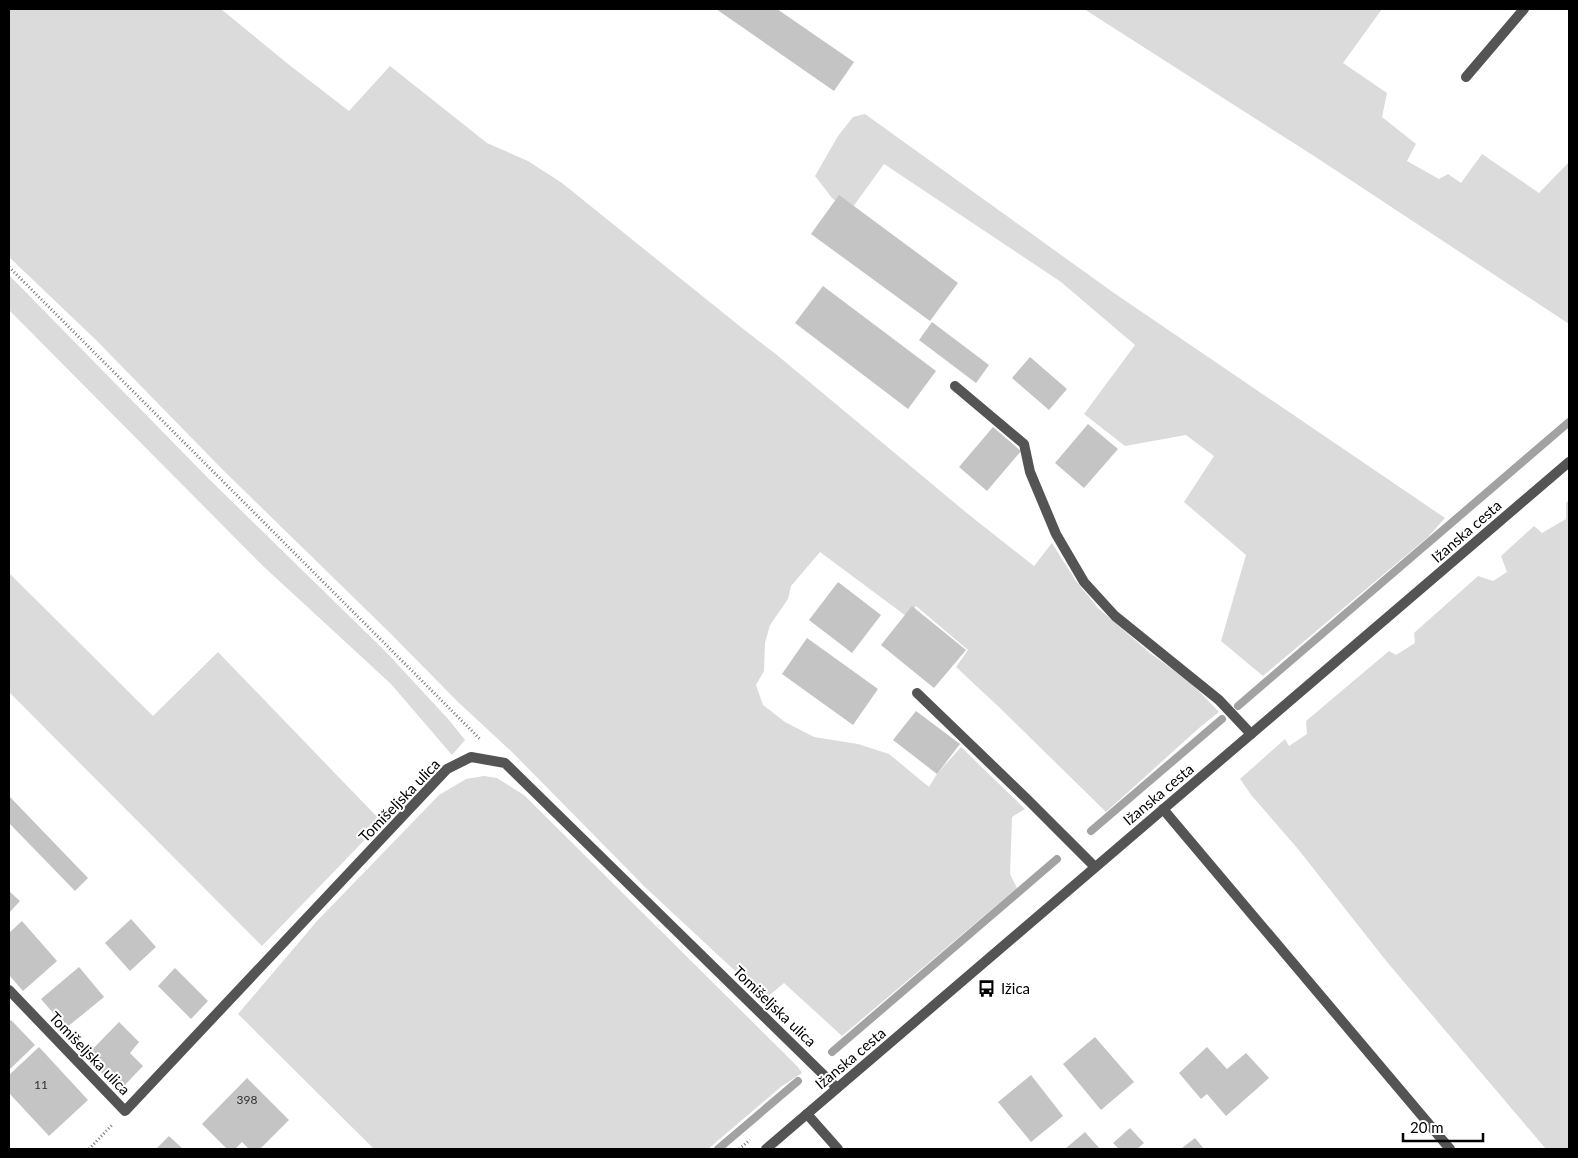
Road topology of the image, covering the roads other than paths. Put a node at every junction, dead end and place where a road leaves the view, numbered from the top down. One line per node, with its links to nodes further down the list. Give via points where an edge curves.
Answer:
1 (1524, 9): 2 (street)
2 (1466, 77)
3 (955, 386): 6 (street, via 1024,444 1030,472 1056,534 1084,582 1115,616 1219,700)
4 (1569, 462): 6 (street, Ižanska cesta)
5 (917, 693): 8 (street)
6 (1252, 734): 7 (street, Ižanska cesta)
7 (1163, 809): 8 (street, Ižanska cesta); 14 (street)
8 (1095, 867): 10 (street, Ižanska cesta)
9 (9, 990): 10 (street, Tomišeljska ulica, via 125,1111 447,769 471,757 505,763)
10 (837, 1088): 11 (street, Ižanska cesta)
11 (807, 1114): 12 (street, Ižanska cesta); 13 (street)
12 (766, 1149)
13 (838, 1149)
14 (1450, 1149)

